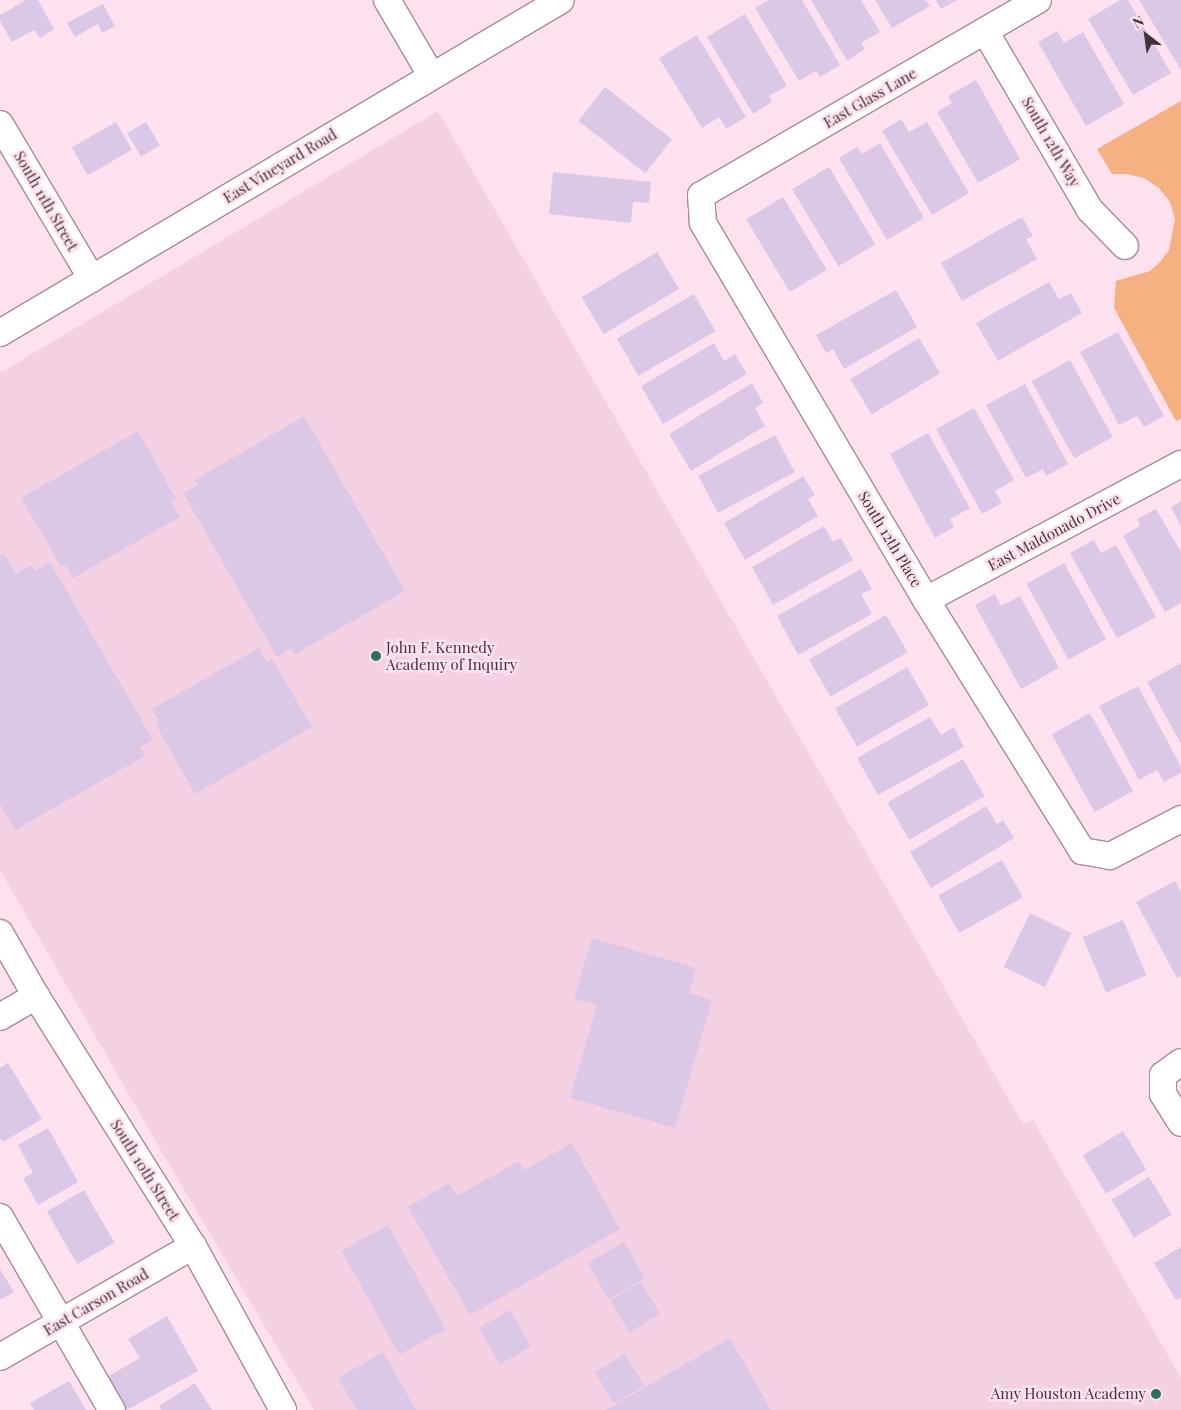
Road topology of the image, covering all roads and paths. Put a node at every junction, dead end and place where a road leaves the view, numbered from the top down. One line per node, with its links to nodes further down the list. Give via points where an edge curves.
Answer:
1 (387, 0): 5 (street)
2 (561, 0): 5 (street, East Vineyard Road)
3 (1038, 0): 4 (street, East Glass Lane)
4 (985, 31): 7 (street, East Glass Lane); 8 (street, South 12th Way, via 1090,210)
5 (431, 75): 9 (street, East Vineyard Road)
6 (0, 124): 9 (street, South 11th Street)
7 (702, 195): 12 (street, South 12th Place, via 703,223)
8 (1125, 246)
9 (92, 279): 10 (street, East Vineyard Road)
10 (0, 334)
11 (1181, 464): 12 (street, East Maldonado Drive)
12 (926, 600): 13 (street, South 12th Place, via 1082,851 1110,856)
13 (1181, 819)
14 (0, 933): 15 (street, South 10th Street)
15 (36, 996): 16 (street); 20 (street, South 10th Street)
16 (0, 1017)
17 (1172, 1068): 18 (street, via 1163,1094)
18 (1181, 1123)
19 (0, 1217): 21 (street)
20 (193, 1246): 21 (street, East Carson Road); 24 (street, South 10th Street)
21 (61, 1322): 22 (street, East Carson Road); 23 (street)
22 (0, 1358)
23 (112, 1410)
24 (283, 1410)

